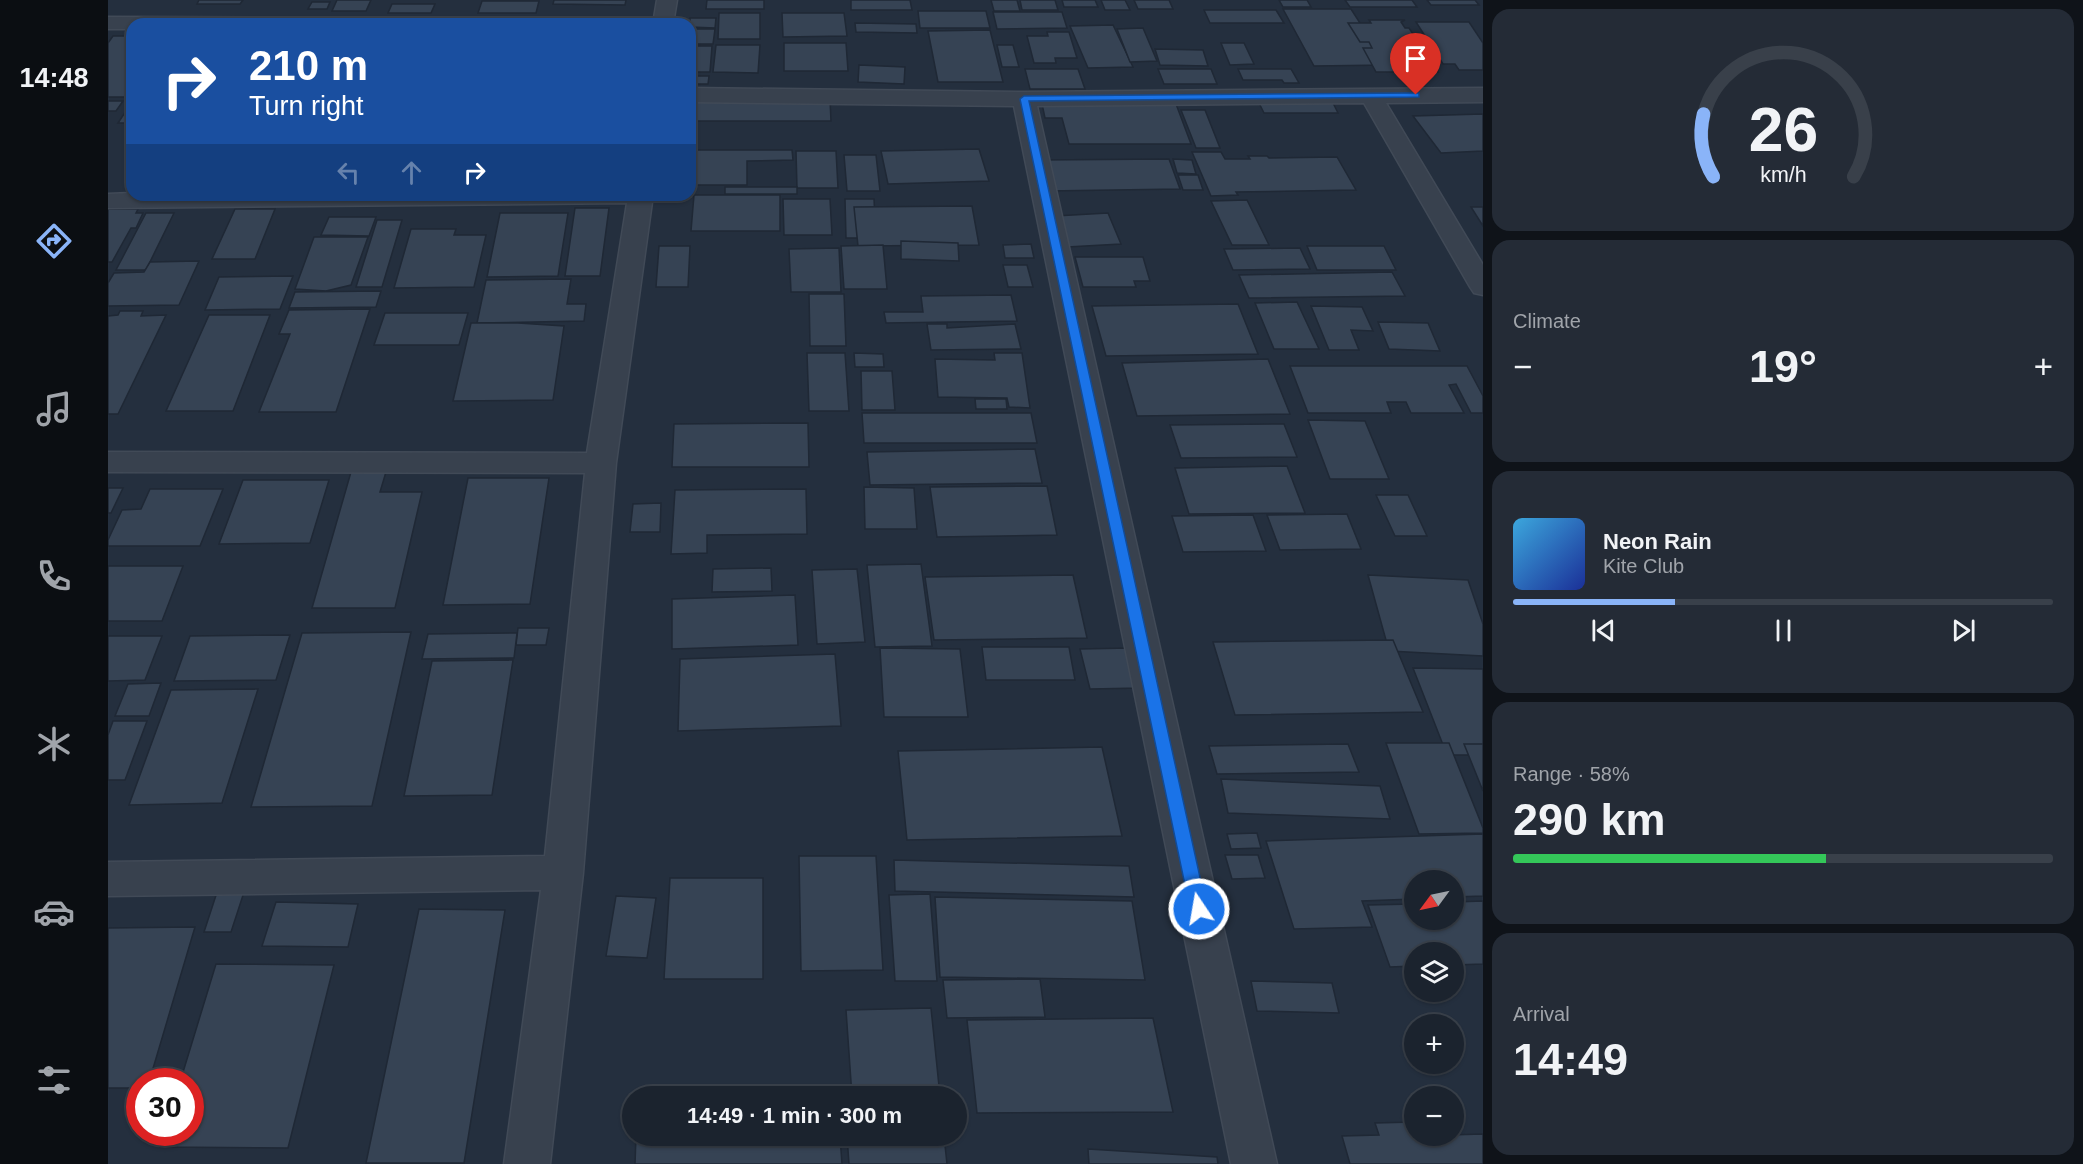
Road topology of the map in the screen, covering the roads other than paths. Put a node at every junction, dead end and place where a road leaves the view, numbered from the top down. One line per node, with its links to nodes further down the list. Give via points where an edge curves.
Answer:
1 (667, 0): 2 (street)
2 (664, 18)
3 (108, 23): 4 (street)
4 (126, 23)
5 (696, 95): 8 (street)
6 (1483, 95): 7 (street)
7 (1371, 96): 8 (street); 12 (street)
8 (1024, 99): 18 (street)
9 (108, 201): 10 (street)
10 (126, 201)
11 (640, 201): 14 (street)
12 (1483, 287)
13 (108, 462): 14 (street)
14 (601, 463): 15 (street)
15 (563, 873): 16 (street); 17 (street)
16 (108, 879)
17 (527, 1164)
18 (1254, 1164)

